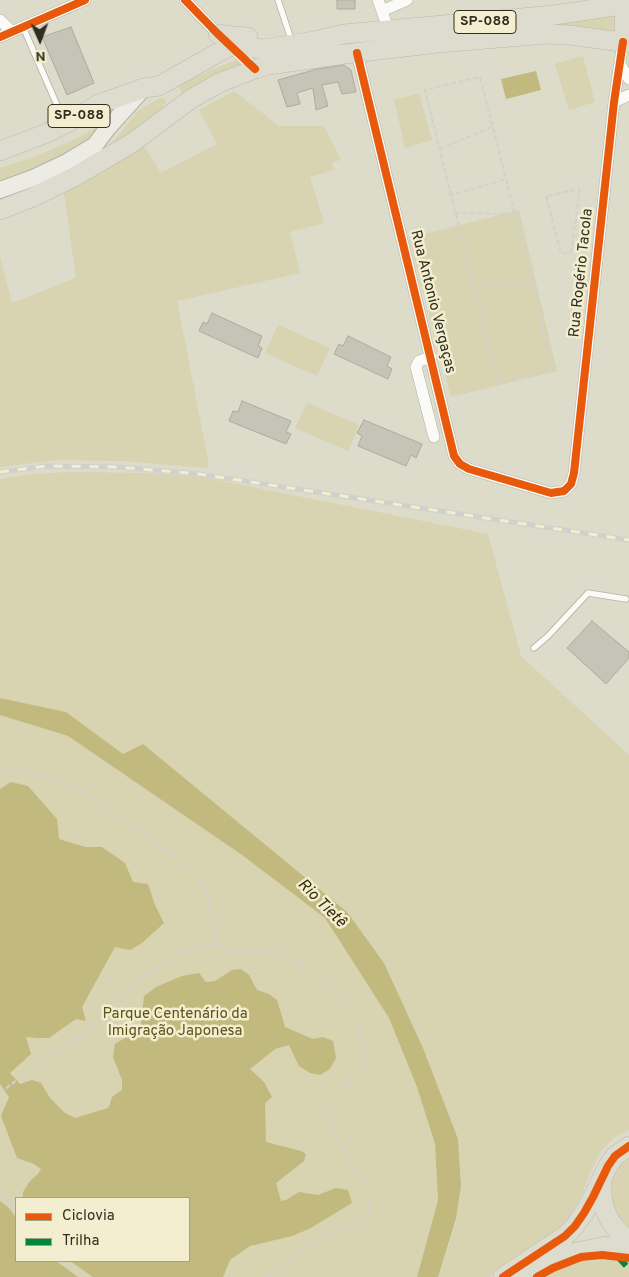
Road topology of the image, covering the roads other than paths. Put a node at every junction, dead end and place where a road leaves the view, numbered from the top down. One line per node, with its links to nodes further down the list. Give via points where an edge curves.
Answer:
1 (85, 0): 9 (street)
2 (185, 0): 15 (street)
3 (278, 0): 13 (lane)
4 (378, 0): 7 (street)
5 (407, 0): 7 (street)
6 (627, 4): 11 (main road, SP-088, via 554,15); 16 (main road)
7 (382, 11): 11 (street)
8 (0, 20): 10 (street)
9 (22, 26): 10 (street); 24 (lane)
10 (11, 31): 14 (street)
11 (390, 31): 12 (main road, SP-088)
12 (341, 35): 13 (main road); 15 (main road, SP-088, via 264,49)
13 (290, 36): 15 (main road)
14 (0, 37)
15 (224, 40): 19 (street); 21 (main road, SP-088)
16 (626, 42): 17 (main road, SP-088, via 547,34); 18 (street, Rua Rogério Tacola)
17 (357, 53): 19 (main road, SP-088); 29 (street, Rua Antonio Vergaças)
18 (620, 64): 20 (street); 23 (street, Rua Rogério Tacola)
19 (255, 69): 25 (main road, SP-088, via 219,83 191,99)
20 (629, 79)
21 (152, 87): 25 (main road, via 166,89 169,102); 26 (main road, SP-088, via 99,104 47,133); 27 (main road, via 107,129 96,144 33,178)
22 (629, 95): 23 (street)
23 (614, 102): 31 (street, Rua Rogério Tacola, via 574,472 571,484 564,491)
24 (57, 105)
25 (132, 143): 28 (main road, SP-088, via 74,177)
26 (0, 151)
27 (0, 190)
28 (0, 210)
29 (431, 357): 30 (street, via 419,360 416,367); 31 (street, Rua Antonio Vergaças, via 454,456 460,464)
30 (434, 438)
31 (551, 493)
32 (626, 599): 33 (lane, via 588,593)
33 (534, 648)
34 (629, 1146): 35 (main road, via 615,1156)
35 (602, 1180): 36 (main road, via 605,1210 610,1221); 38 (main road, via 584,1213 565,1236)
36 (629, 1240)
37 (629, 1246): 39 (main road, via 606,1246 572,1253)
38 (503, 1277)
39 (522, 1277)

